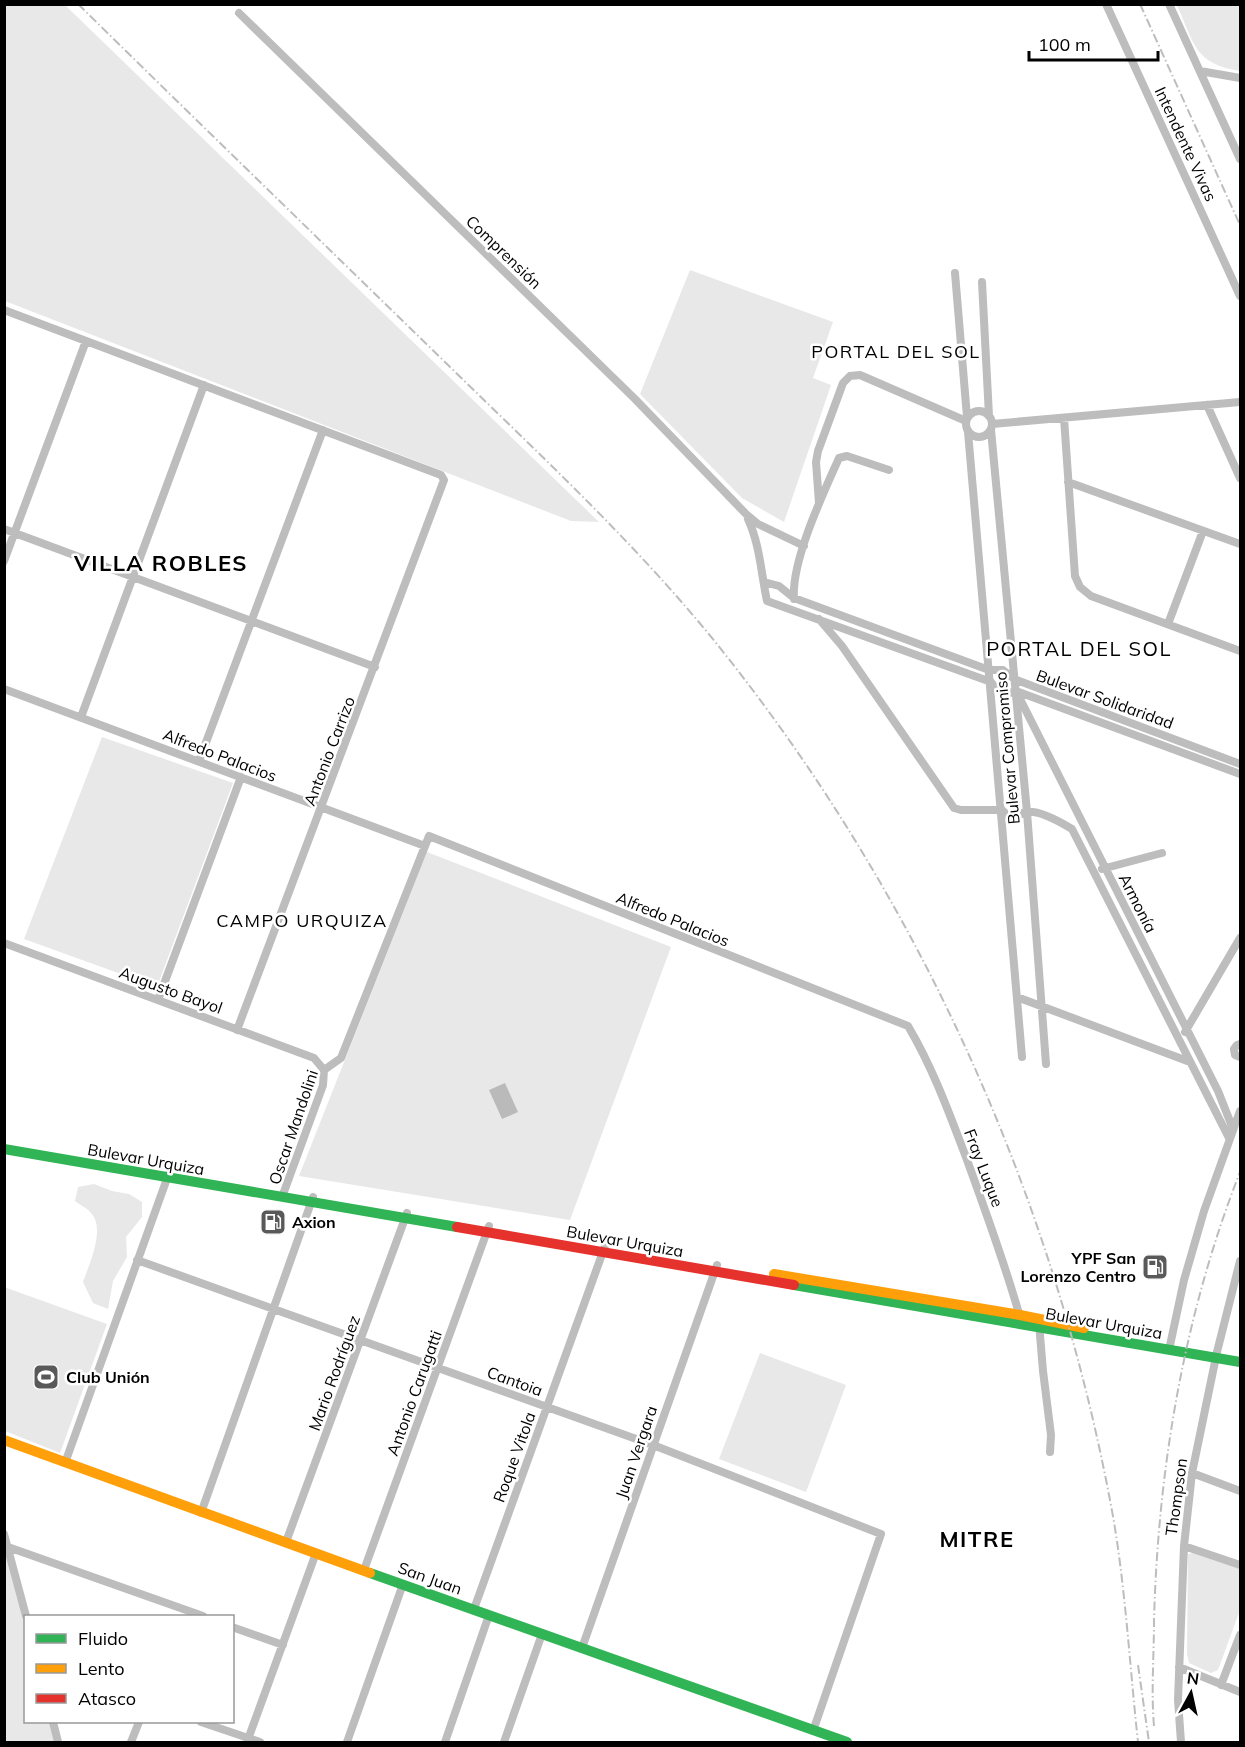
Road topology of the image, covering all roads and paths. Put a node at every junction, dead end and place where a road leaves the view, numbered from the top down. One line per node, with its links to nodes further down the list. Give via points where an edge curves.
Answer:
1 (1106, 4): 9 (street, Intendente Vivas)
2 (1169, 4): 4 (street)
3 (239, 13): 24 (street, Comprensión, via 635,399)
4 (1200, 71): 5 (street); 6 (street)
5 (1240, 78)
6 (1240, 159)
7 (956, 273): 16 (street)
8 (982, 282): 17 (street, Bulevar Compromiso)
9 (1240, 296)
10 (4, 310): 11 (street)
11 (86, 341): 12 (street); 27 (street)
12 (204, 385): 18 (street); 31 (street)
13 (1240, 402): 14 (street)
14 (1207, 405): 15 (street); 21 (street)
15 (1064, 418): 17 (street); 22 (street)
16 (966, 419): 17 (street, via 978,411); 19 (street); 23 (street, via 860,375 850,376 843,383 818,451)
17 (991, 423): 19 (street, via 988,434 980,437); 41 (street, Bulevar Compromiso)
18 (323, 430): 36 (street); 39 (street, Antonio Carrizo, via 441,475 444,480)
19 (968, 432): 40 (street, Bulevar Compromiso)
20 (889, 470): 23 (street, via 847,456 839,458)
21 (1240, 478)
22 (1068, 482): 26 (street); 37 (street, via 1075,576 1080,587 1091,596)
23 (819, 503): 29 (street)
24 (746, 514): 29 (street, Comprensión, via 758,525); 32 (street, Comprensión, via 754,532)
25 (4, 529): 27 (street)
26 (1203, 531): 28 (street); 37 (street)
27 (15, 533): 30 (street); 31 (street)
28 (1240, 544)
29 (804, 546): 33 (street, via 794,575)
30 (4, 561)
31 (133, 577): 36 (street); 45 (street)
32 (764, 582): 33 (street, Bulevar Solidaridad, via 779,586); 34 (street, Comprensión, via 767,601)
33 (794, 598): 34 (street); 40 (street, Bulevar Solidaridad)
34 (799, 612): 35 (street, Bulevar Solidaridad)
35 (819, 619): 42 (street, Bulevar Solidaridad); 51 (street, via 842,646 954,808)
36 (251, 621): 39 (street); 46 (street)
37 (1168, 624): 38 (street)
38 (1240, 651)
39 (375, 667): 50 (street, Antonio Carrizo)
40 (989, 670): 41 (street, Bulevar Solidaridad, via 1003,670); 42 (street, Bulevar Compromiso)
41 (1014, 680): 44 (street, Bulevar Compromiso); 47 (street, Bulevar Solidaridad)
42 (991, 682): 44 (street, Bulevar Solidaridad, via 1003,693); 51 (street, Bulevar Compromiso)
43 (4, 688): 45 (street, Alfredo Palacios)
44 (1016, 691): 48 (street, Bulevar Solidaridad); 52 (street, Bulevar Compromiso); 56 (street, Armonía)
45 (81, 717): 46 (street, Alfredo Palacios)
46 (199, 761): 49 (street, Alfredo Palacios)
47 (1240, 764)
48 (1240, 774)
49 (241, 777): 50 (street, Alfredo Palacios); 61 (street)
50 (322, 807): 54 (street, Alfredo Palacios); 65 (street, Antonio Carrizo)
51 (1002, 810): 52 (street, via 1015,817); 60 (street, Bulevar Compromiso)
52 (1027, 812): 57 (street, Armonía, via 1058,820 1072,829); 62 (street, Bulevar Compromiso)
53 (429, 836): 54 (street, Oscar Mandolini); 63 (street, Alfredo Palacios)
54 (425, 846): 72 (street, Oscar Mandolini, via 341,1058)
55 (1162, 853): 56 (street)
56 (1106, 868): 57 (street); 64 (street, Armonía)
57 (1093, 871): 66 (street, Armonía)
58 (1240, 938): 64 (street)
59 (4, 943): 61 (street, Augusto Bayol)
60 (1017, 997): 62 (street); 68 (street, Bulevar Compromiso)
61 (158, 1000): 65 (street, Augusto Bayol)
62 (1041, 1007): 70 (street); 71 (street, Bulevar Compromiso)
63 (908, 1026): 89 (street, Fray Luque, via 924,1053 959,1139)
64 (1187, 1029): 66 (street); 74 (street, Armonía)
65 (237, 1030): 72 (street, Augusto Bayol, via 314,1058)
66 (1179, 1040): 70 (street, Armonía)
67 (1240, 1044): 69 (street, via 1234,1050)
68 (1022, 1057)
69 (1240, 1057)
70 (1190, 1062): 75 (street, Armonía)
71 (1046, 1064)
72 (324, 1070): 79 (street, Oscar Mandolini, via 323,1085)
73 (1240, 1111): 74 (street)
74 (1233, 1128): 75 (street)
75 (1229, 1138): 92 (street, via 1198,1230)
76 (4, 1145): 78 (main road, Bulevar Urquiza)
77 (4, 1149): 78 (main road, Bulevar Urquiza)
78 (168, 1175): 79 (main road, Bulevar Urquiza); 84 (street)
79 (284, 1195): 80 (main road, Bulevar Urquiza)
80 (312, 1199): 81 (main road, Bulevar Urquiza); 88 (street)
81 (406, 1215): 82 (main road, Bulevar Urquiza); 91 (street, Mario Rodríguez)
82 (488, 1229): 83 (main road, Bulevar Urquiza); 96 (street, Antonio Carugatti)
83 (604, 1249): 86 (main road, Bulevar Urquiza); 97 (street, Roque Vitola)
84 (137, 1260): 88 (street, Cantoia); 101 (street)
85 (1240, 1261): 87 (street, Thompson)
86 (716, 1268): 89 (main road, Bulevar Urquiza); 99 (street, Juan Vergara)
87 (1239, 1272): 93 (street, Thompson)
88 (273, 1309): 91 (street, Cantoia); 104 (street)
89 (1021, 1320): 90 (main road, Bulevar Urquiza)
90 (1039, 1323): 92 (main road, Bulevar Urquiza); 100 (street, via 1052,1435)
91 (360, 1340): 96 (street, Cantoia); 106 (street, Mario Rodríguez)
92 (1169, 1347): 93 (main road, Bulevar Urquiza)
93 (1216, 1355): 94 (main road, Bulevar Urquiza); 95 (main road, Bulevar Urquiza); 102 (street, Thompson)
94 (1240, 1356)
95 (1240, 1362)
96 (437, 1368): 97 (street, Cantoia); 111 (street, Antonio Carugatti)
97 (547, 1407): 99 (street, Cantoia); 113 (street, Roque Vitola)
98 (4, 1440): 101 (main road, San Juan)
99 (653, 1445): 121 (street, Juan Vergara); 128 (street, Cantoia, via 881,1534)
100 (1050, 1452)
101 (65, 1463): 104 (main road, San Juan)
102 (1192, 1473): 103 (street); 107 (street, Thompson)
103 (1240, 1491)
104 (201, 1513): 106 (main road, San Juan)
105 (4, 1533): 108 (street)
106 (286, 1542): 109 (main road, San Juan)
107 (1184, 1546): 110 (street); 122 (street, Thompson)
108 (8, 1547): 114 (street); 115 (street)
109 (316, 1553): 111 (main road, San Juan); 120 (street)
110 (1240, 1565)
111 (364, 1570): 112 (main road, San Juan)
112 (403, 1584): 113 (main road, San Juan); 133 (street)
113 (474, 1609): 116 (main road, San Juan)
114 (25, 1615)
115 (197, 1615)
116 (489, 1615): 118 (main road, San Juan); 134 (street)
117 (234, 1628): 120 (street)
118 (542, 1634): 121 (main road, San Juan); 135 (street)
119 (1240, 1635): 123 (street)
120 (283, 1645): 129 (street)
121 (582, 1648): 128 (main road, San Juan)
122 (1179, 1667): 123 (street); 137 (street, Thompson)
123 (1221, 1685): 124 (street)
124 (1240, 1692)
125 (53, 1723): 130 (street)
126 (139, 1723): 131 (street)
127 (203, 1723): 129 (street)
128 (813, 1731): 136 (main road, San Juan)
129 (248, 1741): 132 (street)
130 (58, 1743)
131 (131, 1743)
132 (260, 1743)
133 (347, 1743)
134 (445, 1743)
135 (504, 1743)
136 (847, 1743)
137 (1181, 1743)

